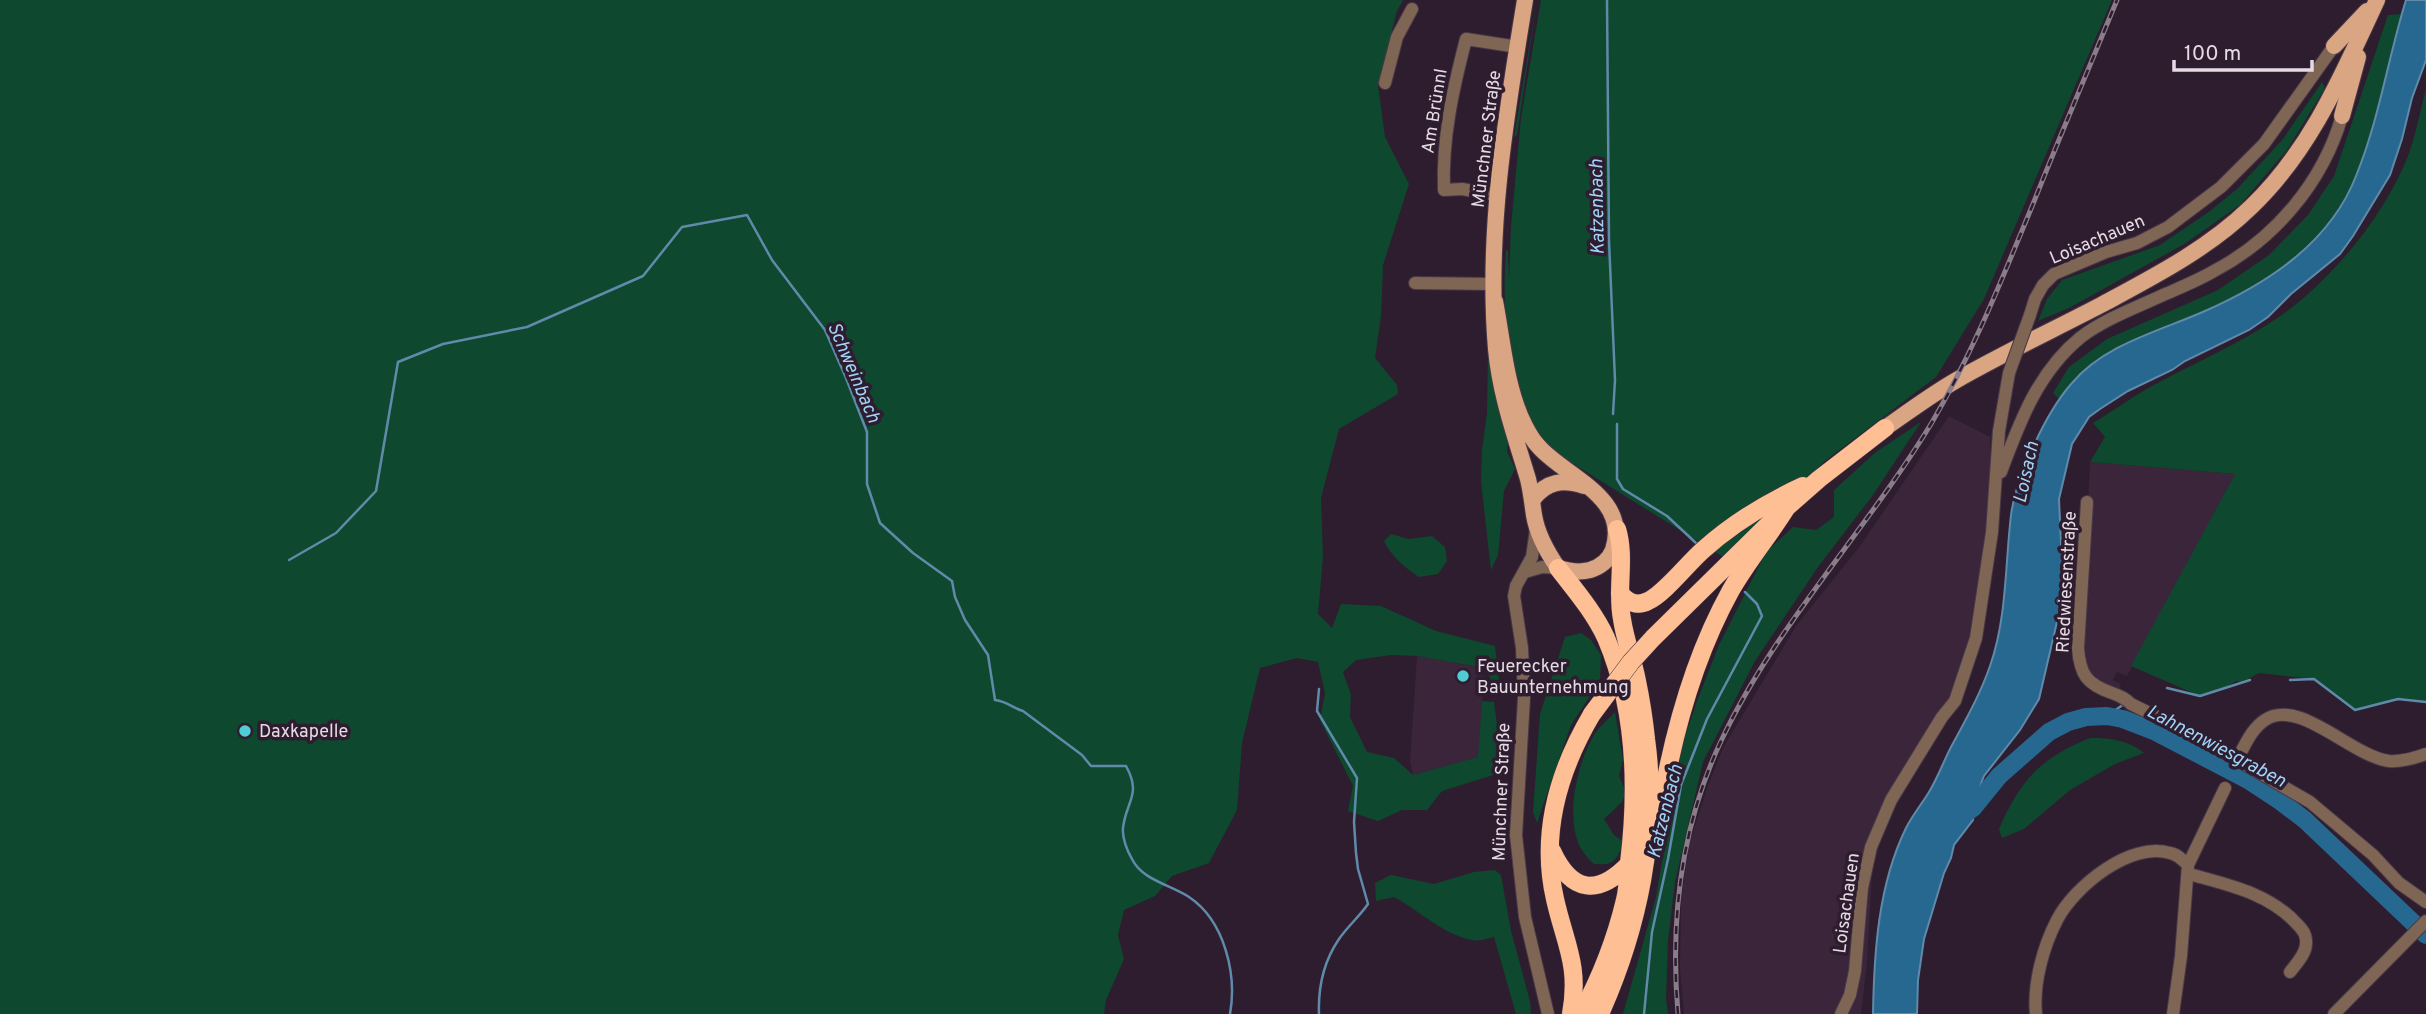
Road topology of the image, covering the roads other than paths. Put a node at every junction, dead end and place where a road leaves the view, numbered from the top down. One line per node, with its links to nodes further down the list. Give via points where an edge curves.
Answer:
1 (1525, 0): 5 (main road, Münchner Straße)
2 (2374, 7): 4 (main road); 7 (main road); 12 (main road, via 2301,149 2228,228 2130,289 1956,381)
3 (1412, 9): 6 (street, via 1397,37)
4 (2334, 46): 14 (street, Loisachauen, bridge, via 2277,127 2221,187 2168,227 2054,274 2043,285 2009,373)
5 (1518, 47): 8 (main road, Münchner Straße); 8 (street, Am Brünnl, via 1466,39 1450,102 1444,190)
6 (1385, 83)
7 (2342, 116): 14 (street, Loisachauen, via 2325,159 2303,195 2260,241 2213,272 2110,320 2057,360 2025,409)
8 (1496, 195): 10 (main road, Münchner Straße)
9 (1415, 283): 10 (street)
10 (1495, 293): 11 (main road, Münchner Straße, via 1496,350)
11 (1519, 427): 15 (main road); 16 (main road)
12 (1885, 428): 13 (highway)
13 (1819, 479): 18 (highway); 23 (highway, via 1724,533 1651,600 1630,603)
14 (1996, 485): 37 (street, Loisachauen, via 1976,638 1955,701 1891,800 1871,847 1862,888 1855,971)
15 (1590, 488): 16 (main road, via 1557,482); 20 (main road, via 1605,504)
16 (1533, 499): 19 (main road)
17 (2087, 502): 25 (street, Riedwiesenstraße, via 2078,648 2085,677 2097,688)
18 (1785, 510): 27 (highway, bridge, via 1653,638 1592,714 1563,773); 28 (highway, via 1731,590 1697,666 1674,743 1655,848)
19 (1536, 525): 21 (main road); 22 (street, Münchner Straße, via 1534,550)
20 (1617, 529): 21 (main road, via 1611,554 1602,564 1584,571); 23 (highway)
21 (1558, 568): 22 (street); 28 (highway, via 1605,637 1621,684 1630,733)
22 (1525, 572): 33 (street, Münchner Straße, via 1514,596 1524,698 1516,835 1525,917)
23 (1620, 593): 28 (highway, via 1647,743 1649,791)
24 (2426, 754): 25 (street, via 2392,761 2376,758 2298,715 2271,717 2255,728)
25 (2237, 760): 30 (street, Riedwiesenstraße, via 2310,802 2399,883)
26 (2225, 788): 29 (street)
27 (1550, 847): 28 (highway, via 1566,876 1580,884 1606,882); 34 (highway, via 1551,882 1575,975)
28 (1637, 865): 35 (highway); 36 (highway, via 1639,899)
29 (2188, 869): 32 (street, via 2252,892 2290,916 2307,943); 38 (street, via 2170,852 2130,856 2078,892 2049,939 2038,976); 39 (street)
30 (2424, 897)
31 (2426, 921): 40 (street)
32 (2290, 972)
33 (1548, 1014)
34 (1571, 1014)
35 (1581, 1014)
36 (1600, 1014)
37 (1841, 1014)
38 (2036, 1014)
39 (2173, 1014)
40 (2334, 1014)

